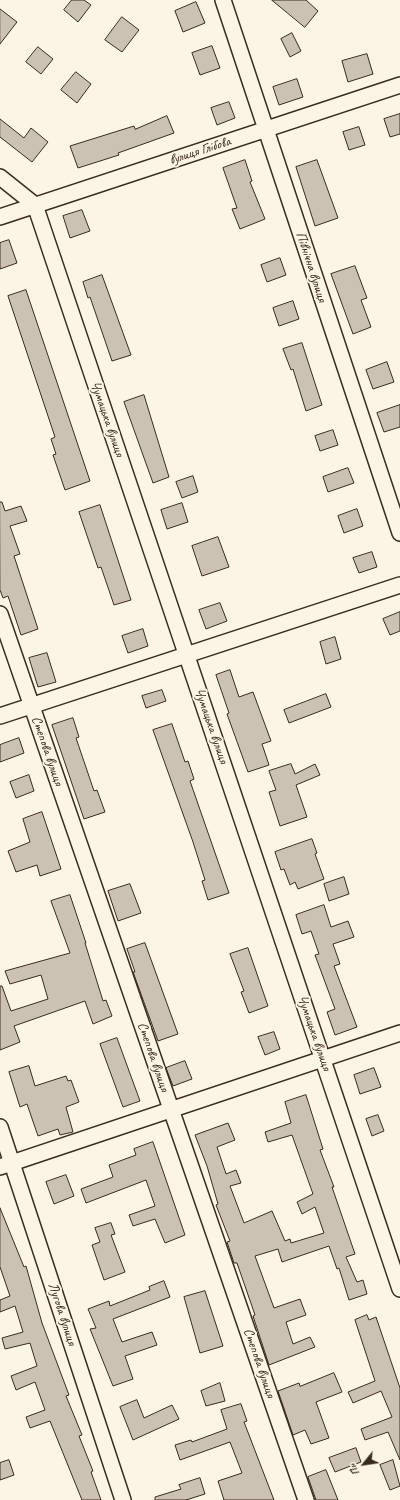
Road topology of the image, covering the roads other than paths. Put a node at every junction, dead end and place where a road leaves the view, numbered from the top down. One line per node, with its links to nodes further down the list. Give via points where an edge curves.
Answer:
1 (223, 0): 3 (street, Північна вулиця)
2 (400, 86): 3 (street, вулиця Глібова)
3 (266, 130): 5 (street, вулиця Глібова); 7 (street, Північна вулиця)
4 (0, 177): 5 (street)
5 (35, 205): 6 (street, вулиця Глібова); 10 (street, Чумацька вулиця)
6 (0, 217)
7 (400, 533)
8 (400, 585): 10 (street)
9 (0, 614): 11 (street, Степова вулиця)
10 (187, 655): 11 (street); 14 (street, Чумацька вулиця)
11 (32, 706): 12 (street); 15 (street, Степова вулиця)
12 (0, 716)
13 (400, 1033): 14 (street)
14 (322, 1059): 15 (street); 18 (street, Чумацька вулиця)
15 (171, 1110): 17 (street); 20 (street, Степова вулиця)
16 (0, 1127): 17 (street, Лугова вулиця)
17 (6, 1165): 19 (street, Лугова вулиця)
18 (400, 1289)
19 (124, 1500)
20 (306, 1500)

